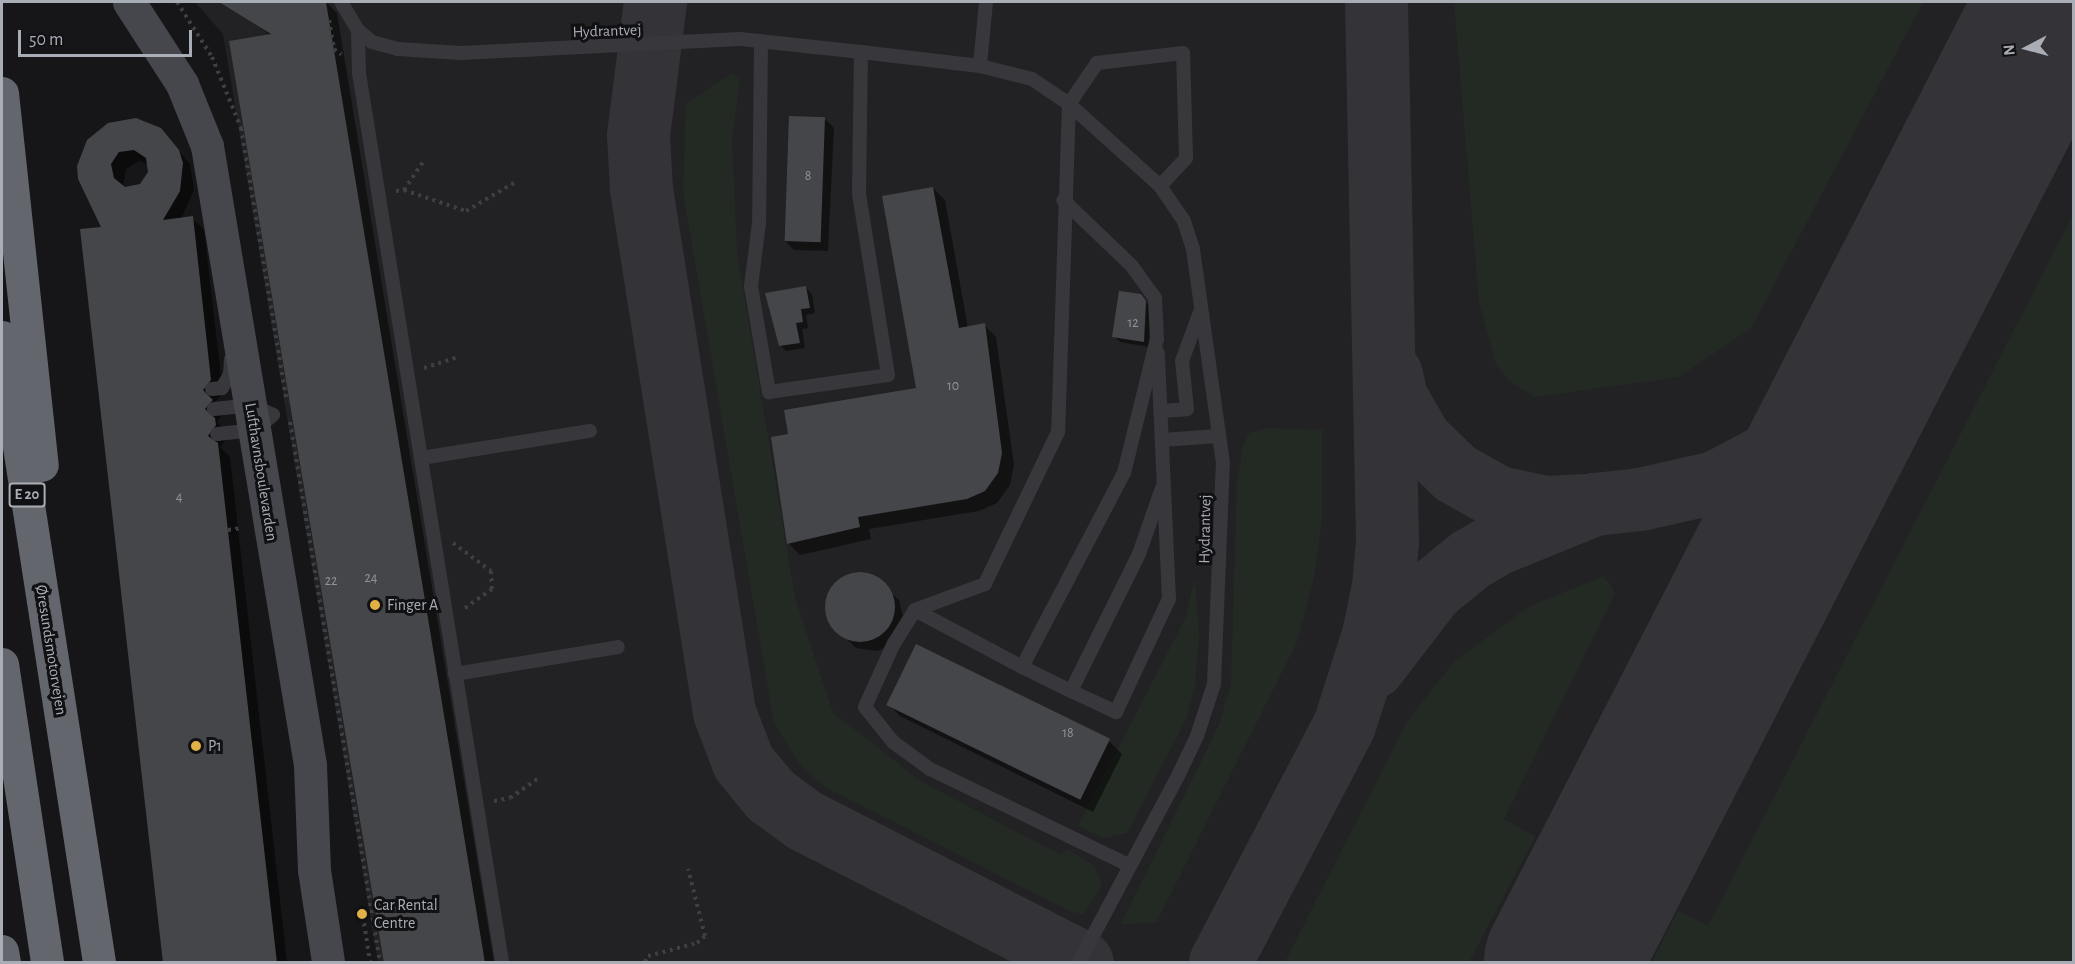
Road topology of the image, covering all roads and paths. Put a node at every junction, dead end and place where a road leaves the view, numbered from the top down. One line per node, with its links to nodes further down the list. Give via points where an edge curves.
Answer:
1 (129, 2): 18 (street, Lufthavnsboulevarden, via 197,114 207,146)
2 (153, 2): 25 (street, Lufthavnsboulevarden, via 202,75 219,114)
3 (177, 2): 53 (path, via 212,57 241,128)
4 (341, 2): 6 (lane)
5 (986, 2): 9 (lane)
6 (358, 30): 7 (lane, Hydrantvej, via 372,42 398,49 461,53); 16 (lane, via 359,73)
7 (760, 41): 8 (lane, Hydrantvej); 8 (lane, via 759,223 751,286 769,392 888,375 859,193)
8 (861, 52): 9 (lane, Hydrantvej)
9 (980, 66): 11 (lane, Hydrantvej, via 1032,79)
10 (2, 93): 36 (highway, via 42,451)
11 (1069, 104): 14 (lane, Hydrantvej); 14 (lane, via 1097,63 1183,53 1186,158); 17 (lane)
12 (423, 162): 15 (path)
13 (514, 183): 15 (path, via 466,211)
14 (1160, 186): 19 (lane, Hydrantvej, via 1187,230)
15 (404, 190): 16 (path)
16 (378, 193): 30 (lane)
17 (1063, 200): 21 (lane, via 1132,266 1155,298); 33 (lane, via 1058,432 985,584)
18 (231, 286): 22 (lane, via 225,326 230,374 222,388); 25 (street, Lufthavnsboulevarden)
19 (1201, 310): 24 (lane, via 1182,361 1187,409); 28 (lane, Hydrantvej)
20 (2, 337): 36 (highway, Øresundsmotorvejen / E 20)
21 (1157, 339): 24 (lane); 38 (lane, via 1124,473)
22 (212, 389)
23 (214, 409): 25 (lane)
24 (1161, 411): 29 (lane)
25 (259, 417): 27 (lane); 50 (street, Lufthavnsboulevarden, via 310,765 314,870); 51 (street, Lufthavnsboulevarden, via 332,785 335,887)
26 (590, 431): 30 (lane)
27 (217, 434)
28 (1219, 436): 29 (lane); 43 (lane, Hydrantvej, via 1223,463 1214,684 1187,757)
29 (1162, 440): 31 (lane)
30 (420, 459): 32 (lane)
31 (1165, 480): 40 (lane, via 1139,554); 40 (lane, via 1169,599 1116,712)
32 (432, 532): 34 (lane); 34 (path, via 438,532 491,571 492,589)
33 (915, 610): 38 (lane); 43 (lane, via 894,643 866,707 893,742 930,769)
34 (446, 617): 39 (lane)
35 (618, 647): 39 (lane)
36 (52, 652): 49 (highway, Øresundsmotorvejen / E 20)
37 (2, 664): 48 (highway)
38 (1022, 667): 40 (lane)
39 (455, 674): 42 (lane)
40 (1071, 691)
41 (540, 777): 42 (path, via 510,798)
42 (476, 803): 54 (lane)
43 (1129, 865): 56 (lane, Hydrantvej)
44 (688, 869): 55 (path, via 705,936 697,943 648,956)
45 (363, 916): 52 (path)
46 (2, 951): 47 (highway)
47 (4, 963)
48 (46, 963)
49 (99, 963)
50 (328, 963)
51 (347, 963)
52 (370, 963)
53 (380, 963)
54 (502, 963)
55 (645, 963)
56 (1079, 963)

